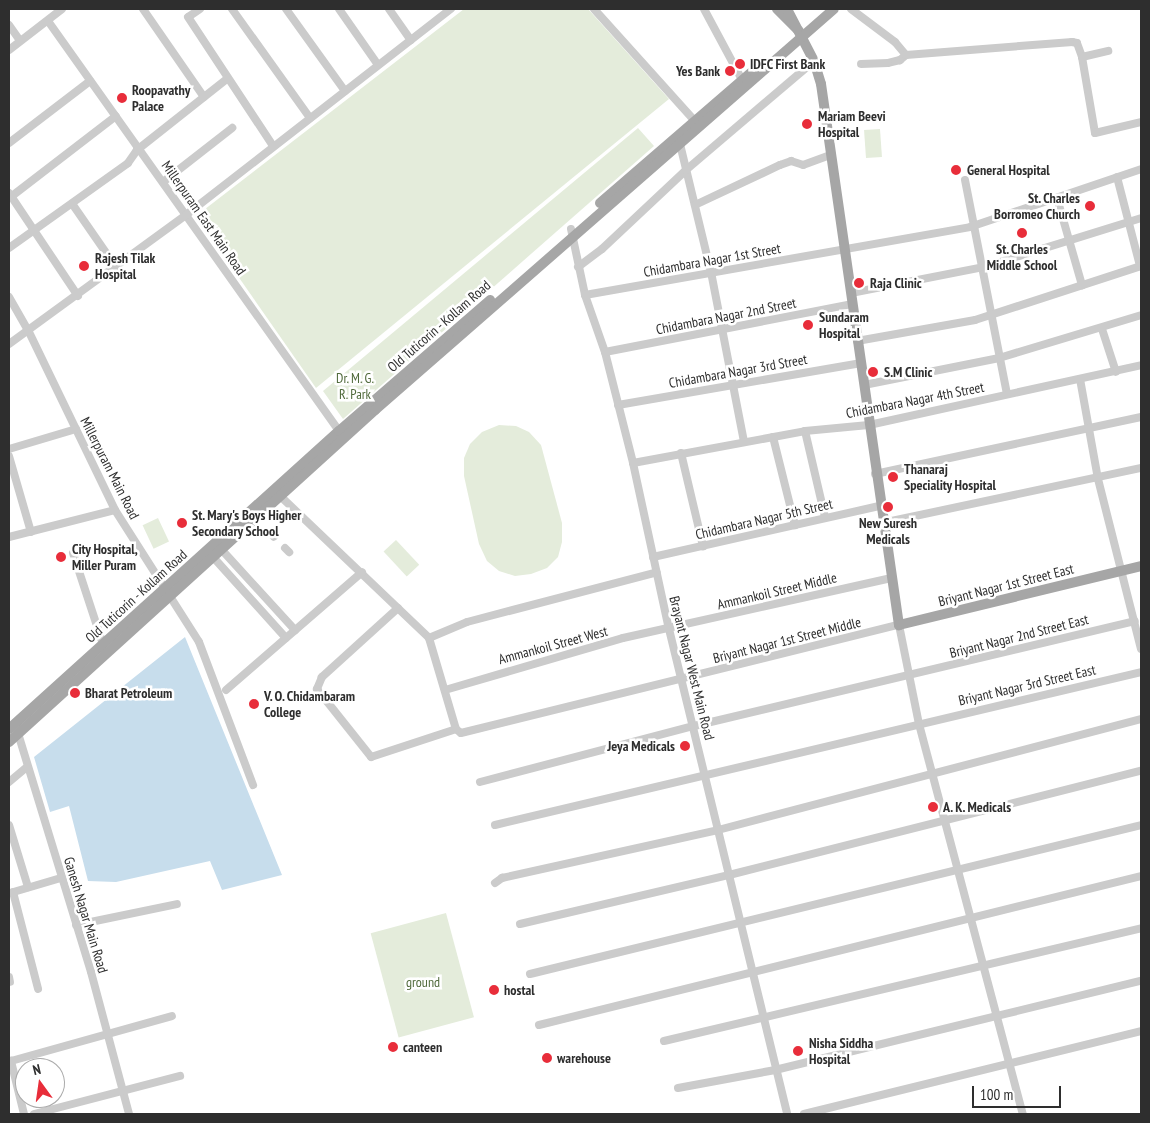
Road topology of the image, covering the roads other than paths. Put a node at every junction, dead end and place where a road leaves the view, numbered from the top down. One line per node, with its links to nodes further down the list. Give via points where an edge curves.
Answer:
1 (62, 9): 18 (street)
2 (143, 9): 34 (street)
3 (182, 9): 17 (street)
4 (200, 9): 17 (street)
5 (232, 9): 36 (street)
6 (286, 9): 33 (street)
7 (339, 9): 29 (street)
8 (389, 9): 21 (street)
9 (451, 9): 21 (street)
10 (594, 9): 37 (street)
11 (704, 9): 31 (street)
12 (777, 9): 20 (main road)
13 (787, 9): 20 (main road)
14 (824, 9): 20 (main road, Old Tuticorin - Kollam Road)
15 (834, 9): 20 (main road)
16 (851, 9): 25 (street, via 895,42)
17 (188, 17): 30 (street)
18 (48, 21): 22 (street); 32 (street, Millerpuram East Main Road)
19 (9, 25): 22 (street)
20 (800, 34): 27 (main road); 31 (main road, Old Tuticorin - Kollam Road); 40 (main road)
21 (411, 40): 29 (street)
22 (20, 41): 23 (street)
23 (9, 50)
24 (1108, 51): 26 (street)
25 (906, 55): 26 (street, via 1072,42 1077,44); 28 (street, via 888,63)
26 (1082, 57): 38 (street, via 1095,133)
27 (814, 61): 44 (main road, via 821,84); 46 (street)
28 (861, 64)
29 (378, 65): 33 (street)
30 (227, 79): 34 (street); 42 (street)
31 (742, 80): 37 (main road, Old Tuticorin - Kollam Road)
32 (90, 81): 35 (street, Millerpuram East Main Road); 41 (street)
33 (345, 91): 36 (street)
34 (204, 97): 43 (street)
35 (116, 116): 43 (street, Millerpuram East Main Road); 50 (street)
36 (310, 118): 42 (street)
37 (695, 121): 40 (main road, Old Tuticorin - Kollam Road)
38 (1141, 122)
39 (232, 128): 49 (street)
40 (679, 140): 46 (street); 59 (main road, Old Tuticorin - Kollam Road)
41 (9, 143)
42 (273, 146): 54 (street)
43 (139, 149): 49 (street, Millerpuram East Main Road); 52 (street, via 128,163)
44 (830, 155): 53 (street, via 803,165 791,161 780,165); 62 (main road)
45 (1141, 169): 47 (street, Chidambara Nagar 1st Street)
46 (686, 170): 53 (street); 65 (street, via 602,249)
47 (1117, 177): 51 (street, Chidambara Nagar 1st Street); 56 (street)
48 (965, 180): 57 (street)
49 (163, 182): 54 (street, Millerpuram East Main Road)
50 (10, 194): 58 (street)
51 (1057, 198): 57 (street, Chidambara Nagar 1st Street); 60 (street)
52 (73, 205): 58 (street); 64 (street)
53 (695, 205): 67 (street)
54 (186, 215): 64 (street); 95 (street, Millerpuram East Main Road)
55 (1141, 218): 56 (street)
56 (1128, 222): 60 (street); 63 (street)
57 (975, 225): 62 (street, Chidambara Nagar 1st Street); 66 (street)
58 (33, 231): 61 (street); 71 (street)
59 (572, 233): 65 (street, Brayant Nagar West Main Road); 95 (main road, Old Tuticorin - Kollam Road); 106 (main road)
60 (1069, 241): 66 (street); 68 (street)
61 (9, 248)
62 (843, 250): 67 (street, Chidambara Nagar 1st Street); 69 (main road)
63 (1140, 266): 68 (street)
64 (116, 267): 71 (street)
65 (578, 267): 70 (street, Brayant Nagar West Main Road)
66 (984, 268): 69 (street); 74 (street)
67 (711, 272): 70 (street, Chidambara Nagar 1st Street); 77 (street)
68 (1082, 285): 74 (street)
69 (851, 293): 73 (main road)
70 (585, 295): 81 (street, Brayant Nagar West Main Road)
71 (78, 296): 78 (street)
72 (9, 297): 78 (street, Millerpuram Main Road)
73 (851, 304): 77 (street, Chidambara Nagar 2nd Street); 79 (main road)
74 (992, 315): 79 (street, via 919,332); 82 (street)
75 (1141, 315): 76 (street)
76 (1102, 329): 82 (street); 85 (street)
77 (723, 330): 81 (street, Chidambara Nagar 2nd Street); 87 (street)
78 (29, 332): 80 (street); 94 (street, Millerpuram Main Road)
79 (857, 341): 83 (main road)
80 (9, 344)
81 (605, 352): 90 (street, Brayant Nagar West Main Road)
82 (999, 358): 88 (street); 89 (street)
83 (861, 363): 87 (street, Chidambara Nagar 3rd Street); 88 (main road)
84 (1141, 365): 85 (street, Chidambara Nagar 4th Street)
85 (1116, 372): 86 (street, Chidambara Nagar 4th Street)
86 (1080, 379): 89 (street, Chidambara Nagar 4th Street); 93 (street)
87 (734, 384): 90 (street, Chidambara Nagar 3rd Street); 98 (street)
88 (864, 385): 92 (main road)
89 (1007, 394): 92 (street, Chidambara Nagar 4th Street)
90 (618, 405): 102 (street, Brayant Nagar West Main Road)
91 (1141, 417): 93 (street)
92 (869, 425): 96 (street, Chidambara Nagar 4th Street); 104 (main road)
93 (1089, 428): 104 (street); 105 (street)
94 (76, 429): 99 (street); 108 (street, Millerpuram Main Road)
95 (339, 431): 106 (main road, Old Tuticorin - Kollam Road)
96 (806, 431): 97 (street, Chidambara Nagar 4th Street); 109 (street)
97 (773, 437): 98 (street, Chidambara Nagar 4th Street); 111 (street)
98 (744, 442): 100 (street, Chidambara Nagar 4th Street)
99 (9, 449)
100 (681, 453): 102 (street, Chidambara Nagar 4th Street); 114 (street)
101 (9, 456): 112 (street)
102 (633, 463): 118 (street, Brayant Nagar West Main Road)
103 (1141, 468): 105 (street)
104 (875, 474): 107 (main road)
105 (1098, 479): 110 (street); 122 (street)
106 (277, 493): 115 (main road); 120 (street); 124 (main road, Old Tuticorin - Kollam Road)
107 (880, 506): 109 (street, Chidambara Nagar 5th Street); 110 (main road)
108 (115, 510): 112 (street); 124 (street, Millerpuram Main Road)
109 (825, 518): 111 (street, Chidambara Nagar 5th Street)
110 (882, 522): 123 (main road)
111 (795, 525): 114 (street, Chidambara Nagar 5th Street)
112 (31, 532): 113 (street)
113 (9, 537)
114 (703, 546): 118 (street, Chidambara Nagar 5th Street)
115 (221, 549): 117 (main road); 129 (street)
116 (73, 553): 132 (street)
117 (213, 557): 124 (main road); 130 (street)
118 (653, 557): 121 (street, Brayant Nagar West Main Road)
119 (1141, 566): 122 (main road, Briyant Nagar 1st Street East)
120 (362, 572): 125 (street); 129 (street)
121 (657, 572): 128 (street, Brayant Nagar West Main Road); 131 (street, via 467,622)
122 (1119, 572): 126 (street); 127 (main road, Briyant Nagar 1st Street East)
123 (891, 578): 127 (main road); 128 (street, Ammankoil Street Middle)
124 (167, 593): 132 (main road, Old Tuticorin - Kollam Road); 142 (main road); 151 (street, Millerpuram Main Road, via 199,642)
125 (398, 608): 131 (street); 143 (street, via 322,677 317,689 371,757)
126 (1138, 625): 133 (street); 135 (street, Briyant Nagar 2nd Street East)
127 (899, 626): 135 (street); 136 (street, Briyant Nagar 1st Street Middle)
128 (669, 629): 136 (street, Brayant Nagar West Main Road); 138 (street, Ammankoil Street West, via 569,652)
129 (295, 630): 130 (street)
130 (286, 638): 137 (street)
131 (429, 638): 138 (street)
132 (104, 644): 142 (main road, Old Tuticorin - Kollam Road)
133 (1141, 649)
134 (1141, 672): 140 (street, Briyant Nagar 3rd Street East)
135 (909, 675): 140 (street); 141 (street, Briyant Nagar 2nd Street East)
136 (682, 679): 141 (street, Brayant Nagar West Main Road); 143 (street, Briyant Nagar 1st Street Middle, via 460,733)
137 (226, 690)
138 (445, 690): 143 (street)
139 (1141, 719): 147 (street)
140 (919, 724): 147 (street); 148 (street, Briyant Nagar 3rd Street East)
141 (694, 726): 148 (street, Brayant Nagar West Main Road); 150 (street, Briyant Nagar 2nd Street East)
142 (14, 729): 144 (main road); 145 (street, Ganesh Nagar Main Road)
143 (456, 729)
144 (9, 742)
145 (27, 767): 149 (street); 160 (street, Ganesh Nagar Main Road)
146 (1141, 771): 152 (street)
147 (932, 773): 152 (street); 156 (street)
148 (706, 777): 154 (street, Briyant Nagar 3rd Street East); 156 (street, Brayant Nagar West Main Road)
149 (9, 782)
150 (480, 782)
151 (253, 785)
152 (944, 821): 157 (street); 158 (street)
153 (9, 825): 162 (street)
154 (495, 825)
155 (1141, 825): 157 (street)
156 (718, 830): 158 (street, Brayant Nagar West Main Road); 161 (street, via 502,878)
157 (956, 870): 165 (street); 166 (street)
158 (729, 875): 166 (street, Brayant Nagar West Main Road); 167 (street)
159 (1141, 876): 165 (street)
160 (61, 878): 162 (street); 168 (street, Ganesh Nagar Main Road)
161 (495, 883)
162 (28, 887): 163 (street)
163 (11, 893): 174 (street)
164 (177, 904): 168 (street)
165 (972, 917): 170 (street); 171 (street)
166 (740, 921): 171 (street, Brayant Nagar West Main Road); 172 (street)
167 (520, 924)
168 (76, 925): 180 (street, Ganesh Nagar Main Road)
169 (1141, 928): 170 (street)
170 (984, 967): 175 (street); 177 (street)
171 (752, 972): 177 (street, Brayant Nagar West Main Road); 178 (street)
172 (530, 974)
173 (1141, 981): 175 (street)
174 (38, 989)
175 (996, 1015): 182 (street); 183 (street)
176 (172, 1016): 180 (street)
177 (763, 1019): 181 (street); 183 (street, Brayant Nagar West Main Road)
178 (540, 1025)
179 (1141, 1031): 182 (street)
180 (108, 1032): 186 (street, Ganesh Nagar Main Road); 187 (street, via 11,1061)
181 (664, 1041)
182 (1010, 1062): 191 (street); 192 (street)
183 (775, 1070): 185 (street); 190 (street, Brayant Nagar West Main Road)
184 (180, 1076): 186 (street)
185 (678, 1088)
186 (124, 1092): 188 (street); 189 (street, Ganesh Nagar Main Road)
187 (24, 1114)
188 (34, 1114)
189 (129, 1114)
190 (787, 1114)
191 (804, 1114)
192 (1022, 1114)

